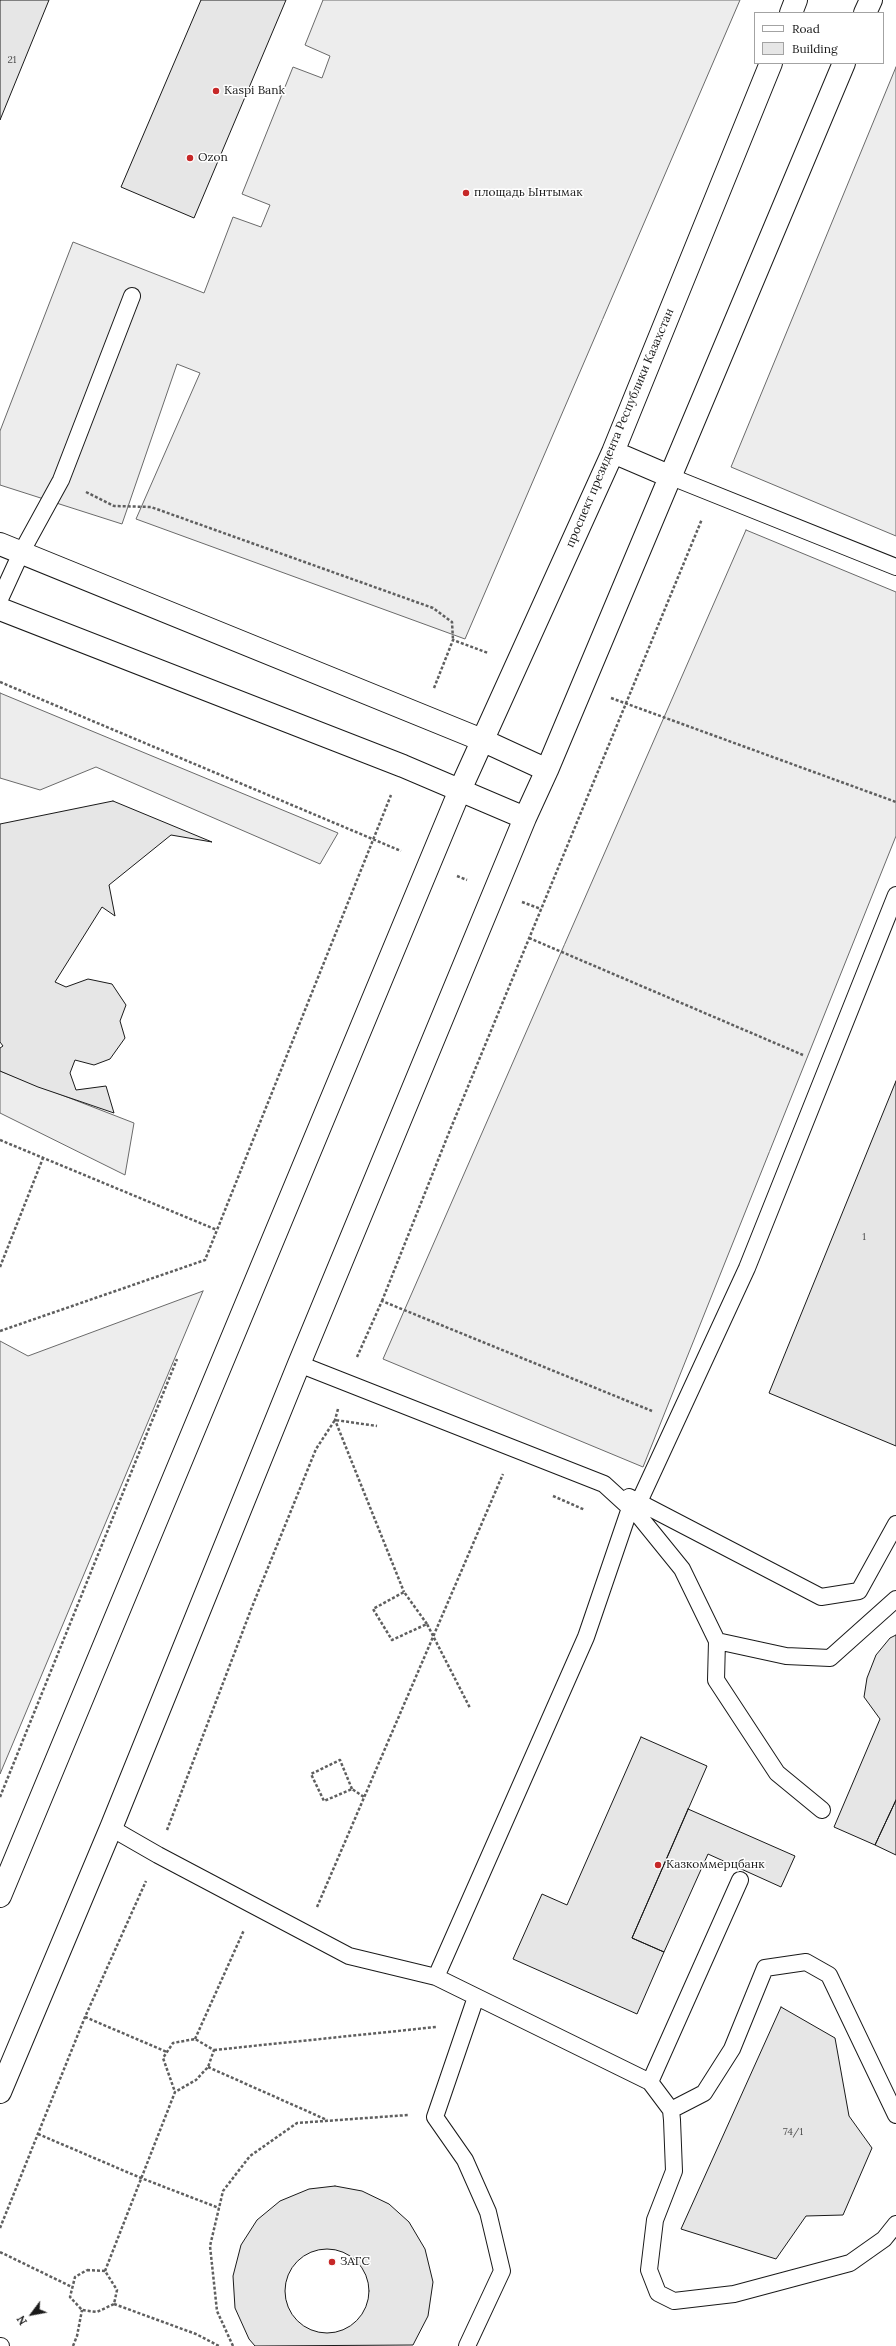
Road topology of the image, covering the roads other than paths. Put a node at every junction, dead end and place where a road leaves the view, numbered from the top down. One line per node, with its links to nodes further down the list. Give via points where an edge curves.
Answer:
1 (796, 0): 3 (main road)
2 (871, 0): 4 (main road)
3 (791, 12)
4 (865, 12)
5 (770, 64): 8 (main road, проспект президента Республики Казахстан)
6 (844, 64): 9 (main road)
7 (132, 296): 11 (lane, via 61,480)
8 (613, 452): 9 (main road); 15 (main road, проспект президента Республики Казахстан)
9 (669, 476): 12 (lane); 16 (main road)
10 (0, 544): 11 (main road)
11 (21, 553): 13 (lane); 15 (main road)
12 (896, 566)
13 (0, 599)
14 (0, 609): 17 (main road)
15 (482, 740): 16 (main road); 17 (main road, проспект президента Республики Казахстан)
16 (547, 770): 18 (main road)
17 (460, 790): 18 (main road); 28 (main road, проспект президента Республики Казахстан)
18 (525, 818): 20 (main road)
19 (896, 895): 21 (lane, via 747,1268)
20 (299, 1364): 21 (lane, via 604,1484); 26 (main road)
21 (635, 1505): 22 (lane, via 821,1596 859,1591); 24 (lane, via 682,1569); 29 (lane, via 586,1637)
22 (896, 1524)
23 (896, 1599): 24 (lane, via 830,1658 786,1656)
24 (717, 1641): 25 (lane, via 716,1680 777,1773)
25 (822, 1810)
26 (111, 1828): 29 (lane, via 349,1956); 32 (main road)
27 (740, 1880): 31 (lane)
28 (0, 1896)
29 (436, 1977): 30 (lane)
30 (476, 1997): 31 (lane); 36 (lane, via 435,2117 465,2160 488,2212 502,2271)
31 (650, 2082): 33 (lane)
32 (0, 2092)
33 (671, 2110): 34 (lane, via 704,2093 732,2049 766,1968 806,1962 829,1975); 35 (lane, via 674,2171 655,2220 649,2270 658,2293 674,2301 734,2294 850,2263 884,2239)
34 (896, 2115)
35 (896, 2224)
36 (467, 2346)

